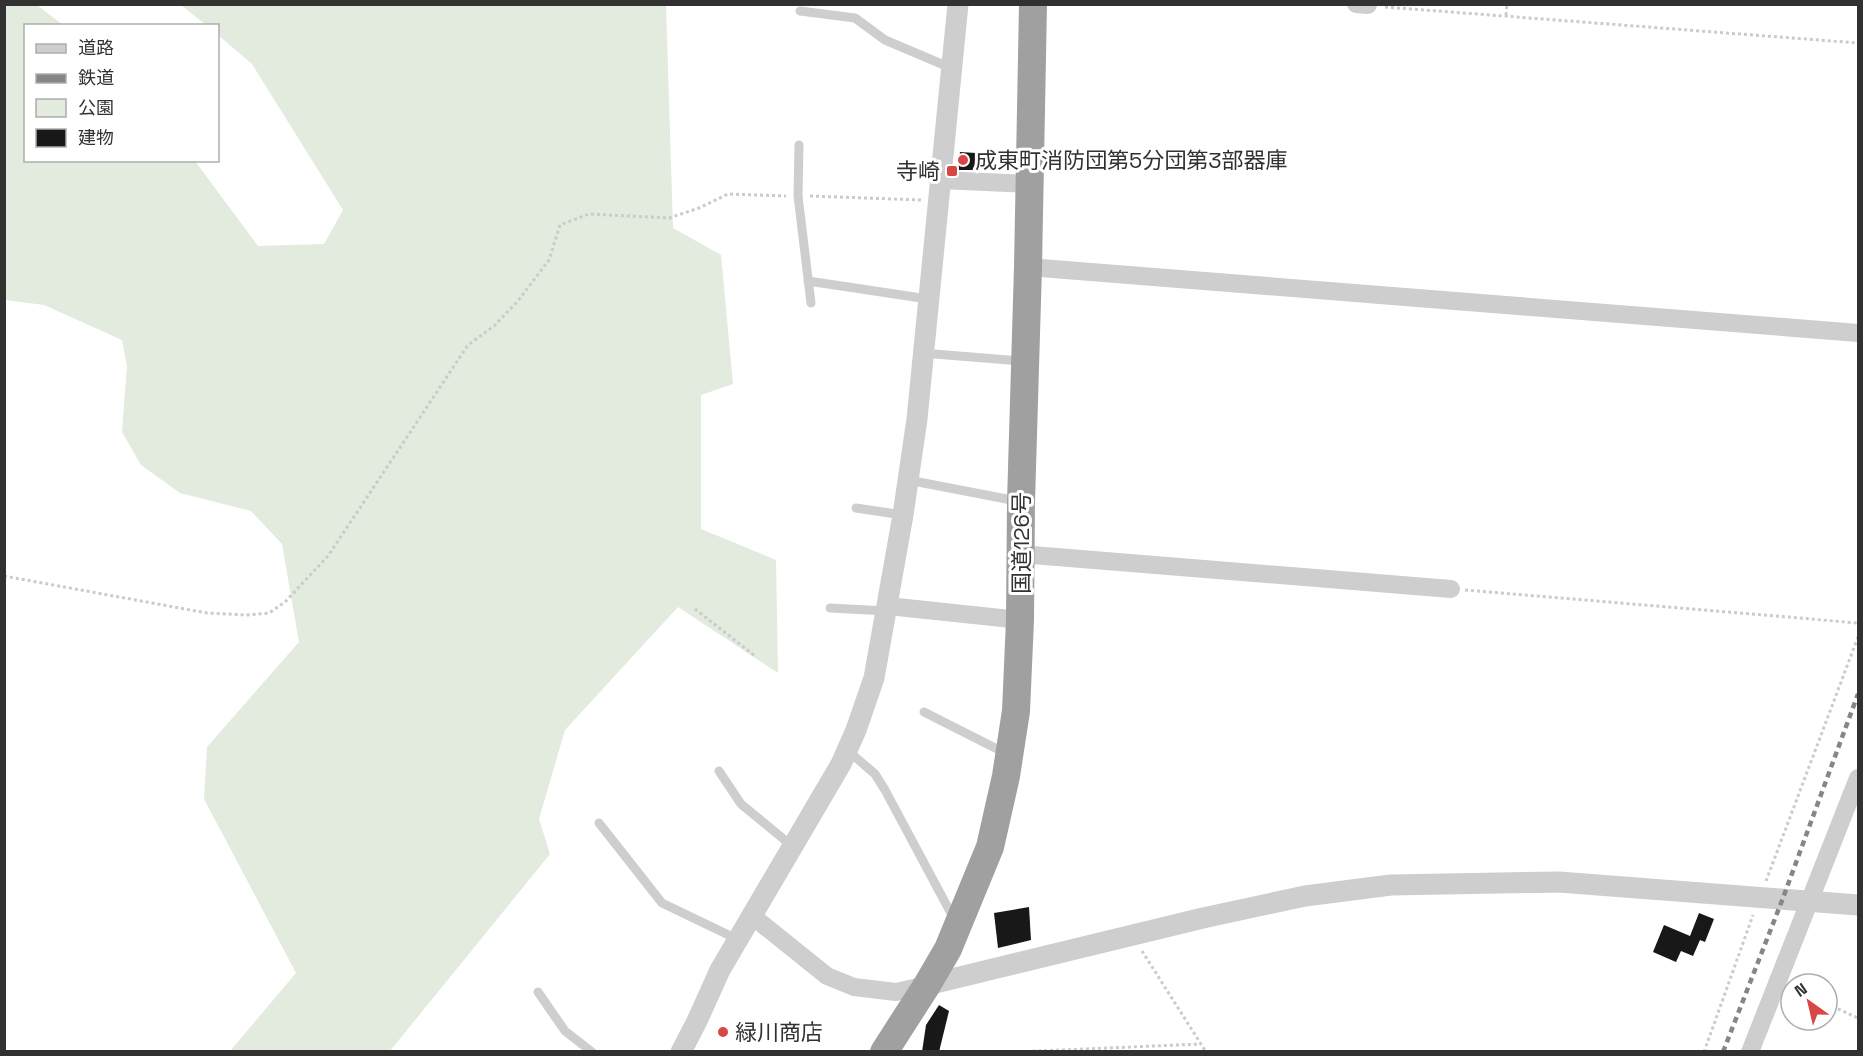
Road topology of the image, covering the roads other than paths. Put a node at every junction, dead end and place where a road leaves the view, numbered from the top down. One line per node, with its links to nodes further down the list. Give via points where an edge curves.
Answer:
1 (958, 4): 4 (street)
2 (1033, 4): 6 (highway, 国道126号)
3 (800, 11): 4 (lane, via 855,18 885,40)
4 (953, 69): 7 (street)
5 (799, 145): 9 (lane, via 798,196)
6 (1029, 184): 7 (street); 8 (highway, 国道126号)
7 (939, 190): 10 (street)
8 (1028, 267): 12 (street); 14 (highway, 国道126号)
9 (808, 281): 10 (lane); 11 (lane)
10 (928, 298): 13 (street)
11 (811, 303)
12 (1858, 333)
13 (922, 353): 14 (lane); 15 (street)
14 (1025, 361): 16 (highway, 国道126号)
15 (908, 480): 16 (lane); 18 (street)
16 (1021, 502): 19 (highway, 国道126号)
17 (856, 508): 18 (lane)
18 (903, 515): 22 (street)
19 (1020, 554): 20 (street); 23 (highway, 国道126号)
20 (1451, 589)
21 (830, 608): 22 (lane)
22 (887, 608): 23 (street); 25 (street, via 874,678)
23 (1020, 620): 26 (highway, 国道126号, via 1016,711)
24 (924, 712): 26 (lane)
25 (847, 750): 30 (street); 34 (lane, via 875,774)
26 (1009, 755): 34 (highway, 国道126号, via 990,847)
27 (719, 771): 30 (lane, via 741,804)
28 (1858, 778): 31 (street)
29 (599, 824): 35 (lane, via 662,903)
30 (792, 846): 33 (street)
31 (1811, 900): 32 (street); 36 (street, via 1559,882 1391,885 1305,897 1131,934); 41 (street)
32 (1858, 904)
33 (751, 915): 35 (street); 36 (street, via 827,976 854,987 896,992)
34 (958, 927): 36 (highway, 国道126号)
35 (737, 939): 38 (street)
36 (927, 985): 40 (highway, 国道126号)
37 (538, 992): 39 (lane, via 565,1030)
38 (683, 1051)
39 (592, 1052)
40 (884, 1052)
41 (1750, 1052)

